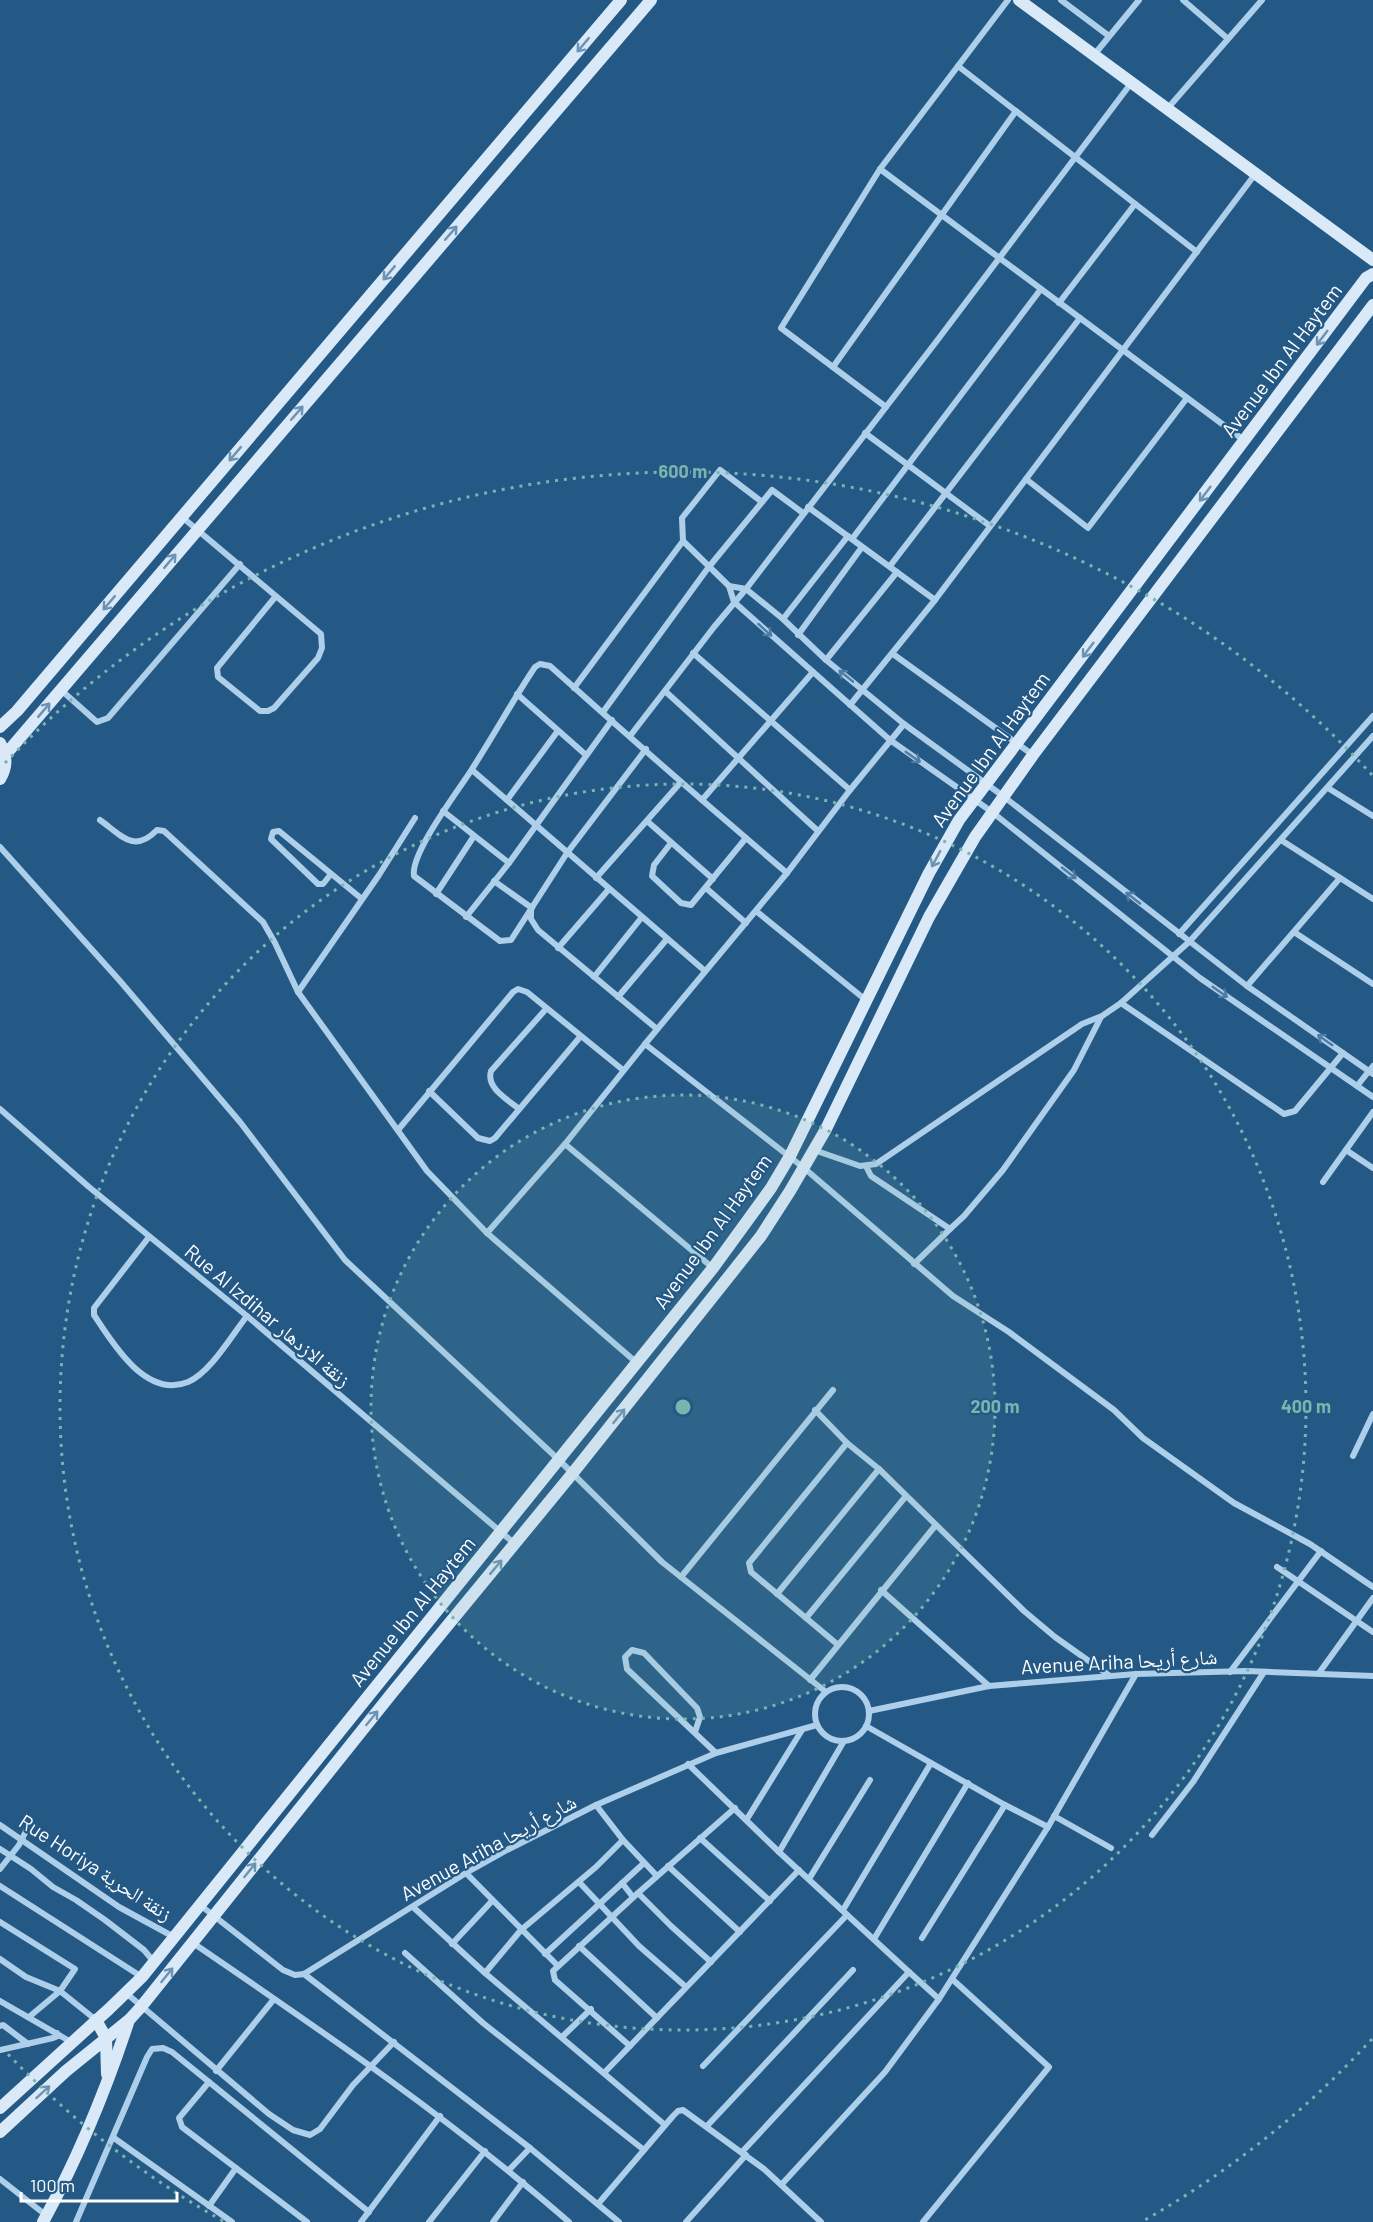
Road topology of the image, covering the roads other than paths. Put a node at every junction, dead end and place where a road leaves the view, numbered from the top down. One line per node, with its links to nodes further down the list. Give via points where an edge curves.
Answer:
1 (621, 0): 22 (street, one-way to 22)
2 (651, 0): 26 (street, one-way to 2)
3 (1008, 0): 13 (street)
4 (1019, 0): 9 (street)
5 (1061, 0): 10 (street)
6 (1139, 0): 10 (street)
7 (1184, 0): 11 (street)
8 (1262, 0): 11 (street)
9 (1034, 4): 12 (street)
10 (1109, 36): 12 (street)
11 (1227, 38): 15 (street)
12 (1094, 55): 14 (street)
13 (958, 66): 16 (street); 18 (street)
14 (1132, 82): 15 (street); 17 (street)
15 (1168, 108): 19 (street)
16 (1016, 111): 17 (street); 21 (street)
17 (1075, 158): 20 (street); 24 (street)
18 (880, 169): 21 (street); 33 (street, via 781,328)
19 (1256, 172): 23 (street); 25 (street)
20 (1135, 204): 23 (street); 29 (street)
21 (941, 215): 24 (street); 33 (street)
22 (409, 249): 26 (street); 36 (street, one-way to 36)
23 (1197, 252): 32 (street)
24 (999, 259): 28 (street); 35 (street)
25 (1373, 260)
26 (427, 262): 38 (street, one-way to 26)
27 (1373, 274): 39 (street, Avenue Ibn Al Haytem, one-way to 39, via 1366,278)
28 (1041, 289): 29 (street); 40 (street)
29 (1059, 303): 31 (street)
30 (1370, 310): 86 (street, Avenue Ibn Al Haytem)
31 (1080, 318): 32 (street); 42 (street)
32 (1123, 350): 34 (street); 41 (street)
33 (833, 367): 35 (street)
34 (1187, 398): 39 (street); 41 (street, via 1088,528)
35 (886, 407): 37 (street)
36 (261, 423): 38 (street); 45 (street, one-way to 45)
37 (865, 433): 40 (street); 44 (street)
38 (278, 435): 47 (street)
39 (1245, 441): 82 (street, Avenue Ibn Al Haytem, one-way to 82)
40 (908, 465): 42 (street); 48 (street)
41 (1026, 479): 46 (street)
42 (946, 493): 46 (street); 52 (street)
43 (762, 502): 44 (street, via 771,490); 49 (street, via 720,470 682,518); 53 (street)
44 (805, 510): 48 (street); 56 (street)
45 (182, 517): 47 (street); 77 (street, one-way to 77)
46 (990, 526): 58 (street)
47 (198, 529): 51 (street); 67 (street, one-way to 47)
48 (850, 538): 50 (street); 60 (street)
49 (683, 541): 53 (street); 66 (street)
50 (862, 547): 52 (street); 61 (street)
51 (240, 564): 57 (street); 67 (street, via 108,718 97,722)
52 (890, 566): 54 (street)
53 (708, 568): 55 (street); 72 (street)
54 (897, 572): 58 (street); 64 (street)
55 (729, 586): 56 (street); 59 (street)
56 (746, 589): 59 (street); 60 (street)
57 (276, 596): 57 (street, via 217,668 218,677 260,711 274,708 318,658 322,648 321,634)
58 (935, 600): 63 (street)
59 (734, 603): 62 (street); 65 (street, one-way to 65)
60 (783, 619): 61 (street)
61 (798, 635): 64 (street)
62 (693, 653): 69 (street); 75 (street)
63 (893, 654): 68 (street); 82 (street)
64 (826, 660): 68 (street, one-way to 64)
65 (813, 672): 71 (street); 75 (street)
66 (574, 688): 70 (street, via 550,666 540,664); 72 (street)
67 (61, 690): 83 (street, one-way to 67)
68 (864, 690): 71 (street); 76 (street)
69 (665, 691): 79 (street); 87 (street)
70 (517, 694): 78 (street); 88 (street)
71 (850, 705): 81 (street)
72 (603, 712): 74 (street)
73 (1373, 717): 130 (street)
74 (612, 720): 79 (street); 85 (street)
75 (771, 721): 87 (street); 93 (street)
76 (904, 724): 81 (street); 91 (street)
77 (0, 726)
78 (557, 732): 85 (street); 96 (street)
79 (630, 736): 84 (street)
80 (1373, 736): 92 (street)
81 (890, 740): 93 (street); 95 (street, one-way to 95)
82 (1017, 744): 86 (street); 91 (street, Avenue Ibn Al Haytem)
83 (3, 749): 89 (street, via 6,766)
84 (646, 749): 90 (street); 111 (street)
85 (586, 755): 104 (street)
86 (1033, 755): 94 (street, Avenue Ibn Al Haytem)
87 (739, 758): 97 (street); 105 (street)
88 (472, 770): 96 (street); 98 (street)
89 (0, 779)
90 (681, 782): 97 (street); 103 (street)
91 (986, 783): 94 (street); 95 (street, Avenue Ibn Al Haytem)
92 (1328, 788): 100 (street); 108 (street)
93 (850, 790): 105 (street)
94 (1003, 796): 99 (street, Avenue Ibn Al Haytem); 130 (street, one-way to 94)
95 (973, 799): 99 (street); 141 (street, Avenue Ibn Al Haytem, one-way to 141, via 938,855)
96 (507, 800): 104 (street)
97 (702, 800): 107 (street)
98 (443, 811): 106 (street); 121 (street, via 413,870 414,876)
99 (992, 812): 134 (street, one-way to 134); 160 (street, Avenue Ibn Al Haytem, via 943,890)
100 (1373, 816)
101 (415, 818): 122 (street)
102 (100, 819): 139 (street, via 134,842 150,838 157,830 173,837 263,922)
103 (646, 821): 109 (street); 115 (street)
104 (536, 825): 111 (street); 112 (street)
105 (818, 831): 113 (street)
106 (474, 836): 112 (street); 121 (street)
107 (746, 838): 113 (street); 117 (street)
108 (1281, 840): 116 (street); 132 (street)
109 (671, 843): 117 (street); 119 (street, via 654,865 655,881 685,905 691,905)
110 (0, 847): 179 (street, via 240,1122 345,1260)
111 (567, 852): 115 (street); 124 (street)
112 (509, 863): 118 (street)
113 (787, 873): 125 (street)
114 (331, 874): 114 (street, via 279,831 273,832 271,839 318,885); 122 (street)
115 (596, 878): 120 (street)
116 (1340, 878): 123 (street); 129 (street)
117 (713, 879): 119 (street)
118 (494, 881): 124 (street); 126 (street)
119 (706, 888): 128 (street)
120 (609, 889): 127 (street); 133 (street)
121 (436, 894): 126 (street)
122 (362, 899): 139 (street)
123 (1373, 899)
124 (532, 908): 126 (street, via 506,942); 133 (street, via 533,924)
125 (756, 911): 128 (street); 141 (street)
126 (466, 917)
127 (642, 917): 131 (street); 136 (street)
128 (746, 922): 135 (street)
129 (1294, 932): 137 (street); 138 (street)
130 (1179, 934): 132 (street)
131 (667, 939): 135 (street); 140 (street)
132 (1190, 941): 134 (street); 138 (street)
133 (558, 948): 136 (street)
134 (1174, 956): 142 (street); 149 (street, one-way to 149)
135 (705, 971): 145 (street)
136 (594, 977): 140 (street)
137 (1373, 984)
138 (1247, 986): 148 (street, one-way to 138)
139 (298, 992): 158 (street)
140 (618, 997): 145 (street)
141 (867, 1002): 162 (street, Avenue Ibn Al Haytem)
142 (1121, 1003): 144 (street); 149 (street, via 1284,1114 1295,1111)
143 (546, 1009): 146 (street); 153 (street, via 523,990 513,992); 156 (street, via 490,1071 492,1086)
144 (1101, 1016): 163 (street, via 1082,1024 881,1162); 167 (street, via 1074,1070 1003,1170)
145 (657, 1029): 147 (street)
146 (580, 1037): 150 (street); 156 (street)
147 (645, 1044): 150 (street); 162 (street)
148 (1343, 1053): 149 (street); 151 (street)
149 (1330, 1069): 152 (street)
150 (622, 1070): 159 (street)
151 (1372, 1070): 152 (street)
152 (1357, 1086): 154 (street)
153 (429, 1091): 156 (street, via 484,1141 495,1138); 158 (street)
154 (1373, 1097)
155 (0, 1108): 169 (street, Rue Al Izdihar زنقة الازدهار)
156 (519, 1109)
157 (1373, 1112): 161 (street)
158 (398, 1130): 168 (street, via 427,1171)
159 (565, 1144): 168 (street); 171 (street)
160 (814, 1150): 163 (street); 164 (street, Avenue Ibn Al Haytem)
161 (1346, 1150): 165 (street); 166 (street)
162 (790, 1156): 164 (street); 171 (street, Avenue Ibn Al Haytem)
163 (866, 1166): 167 (street, via 871,1176)
164 (804, 1168): 170 (street); 181 (street, Avenue Ibn Al Haytem, one-way to 164, via 745,1258)
165 (1373, 1168)
166 (1323, 1182)
167 (950, 1229): 170 (street)
168 (487, 1233): 173 (street)
169 (149, 1237): 172 (street, Rue Al Izdihar زنقة الازدهار); 172 (street, via 94,1308 94,1315 117,1349 150,1380 189,1382 207,1367)
170 (914, 1264): 186 (street, via 1234,1503)
171 (713, 1268): 173 (street, Avenue Ibn Al Haytem)
172 (247, 1316): 184 (street, Rue Al Izdihar زنقة الازدهار)
173 (637, 1363): 179 (street, Avenue Ibn Al Haytem)
174 (833, 1390): 175 (street)
175 (815, 1410): 177 (street); 188 (street)
176 (1373, 1414): 178 (street)
177 (848, 1443): 180 (street); 192 (street, via 749,1563 751,1572)
178 (1353, 1456)
179 (559, 1460): 181 (street); 184 (street, Avenue Ibn Al Haytem)
180 (879, 1469): 182 (street); 192 (street)
181 (572, 1474): 185 (street, Avenue Ibn Al Haytem); 188 (street)
182 (906, 1496): 183 (street); 194 (street)
183 (935, 1526): 191 (street); 202 (street, via 1024,1611)
184 (501, 1532): 185 (street, Rue Al Izdihar زنقة الازدهار); 247 (street, Avenue Ibn Al Haytem)
185 (515, 1544): 251 (street, Avenue Ibn Al Haytem, one-way to 185)
186 (1320, 1551): 189 (street); 190 (street)
187 (1276, 1567): 189 (street)
188 (681, 1577): 204 (street)
189 (1298, 1582): 195 (street); 198 (street)
190 (1373, 1587)
191 (881, 1590): 197 (street); 205 (street)
192 (777, 1594): 194 (street)
193 (1373, 1598): 195 (street)
194 (806, 1618): 197 (street)
195 (1356, 1622): 196 (street); 200 (street)
196 (1373, 1632)
197 (837, 1644): 204 (street)
198 (1230, 1672): 199 (street, Avenue Ariha شارع أريحا); 201 (street, Avenue Ariha شارع أريحا)
199 (1264, 1672): 200 (street, Avenue Ariha شارع أريحا); 226 (street)
200 (1319, 1673): 203 (street, Avenue Ariha شارع أريحا)
201 (1136, 1674): 202 (street, Avenue Ariha شارع أريحا); 221 (street)
202 (1110, 1676): 205 (street, Avenue Ariha شارع أريحا)
203 (1373, 1676)
204 (810, 1680): 206 (street)
205 (989, 1686): 207 (street, Avenue Ariha شارع أريحا)
206 (826, 1692): 207 (street, via 842,1687 857,1691); 208 (street, via 817,1703)
207 (869, 1711): 209 (street)
208 (817, 1725): 210 (street, Avenue Ariha شارع أريحا); 212 (street, via 828,1737)
209 (866, 1726): 212 (street, via 861,1733); 214 (street)
210 (802, 1729): 213 (street, Avenue Ariha شارع أريحا); 222 (street)
211 (695, 1732): 211 (street, via 627,1669 628,1653 644,1653 697,1708 700,1717); 213 (street)
212 (844, 1740): 232 (street)
213 (716, 1753): 215 (street, Avenue Ariha شارع أريحا)
214 (931, 1763): 217 (street); 250 (street)
215 (688, 1764): 218 (street, Avenue Ariha شارع أريحا); 220 (street)
216 (870, 1780): 240 (street)
217 (968, 1783): 219 (street); 258 (street)
218 (596, 1805): 229 (street); 238 (street, Avenue Ariha شارع أريحا)
219 (1005, 1805): 224 (street); 257 (street)
220 (735, 1808): 222 (street); 227 (street)
221 (1054, 1816): 224 (street); 230 (street)
222 (747, 1819): 232 (street)
223 (0, 1825): 228 (street, Rue Horiya زنقة الحرية)
224 (1048, 1827): 273 (street)
225 (27, 1829): 228 (street)
226 (1152, 1835)
227 (700, 1838): 235 (street); 245 (street)
228 (22, 1840): 233 (street); 256 (street, Rue Horiya زنقة الحرية, via 119,1907)
229 (623, 1840): 234 (street); 241 (street)
230 (1111, 1848)
231 (0, 1849): 233 (street)
232 (779, 1852): 237 (street)
233 (11, 1856): 236 (street); 265 (street, via 105,1920)
234 (644, 1863): 239 (street); 242 (street)
235 (668, 1866): 239 (street); 255 (street)
236 (0, 1869)
237 (799, 1870): 240 (street); 245 (street)
238 (466, 1873): 246 (street); 249 (street, Avenue Ariha شارع أريحا)
239 (657, 1876): 244 (street)
240 (809, 1879): 250 (street)
241 (579, 1881): 248 (street); 254 (street)
242 (622, 1883): 244 (street); 248 (street)
243 (0, 1886): 272 (street)
244 (636, 1895): 252 (street); 266 (street)
245 (770, 1900): 255 (street)
246 (492, 1901): 254 (street); 260 (street)
247 (200, 1904): 251 (street); 256 (street, Avenue Ibn Al Haytem)
248 (599, 1904): 252 (street); 263 (street)
249 (413, 1907): 260 (street); 271 (street, Avenue Ariha شارع أريحا)
250 (845, 1912): 258 (street); 295 (street)
251 (213, 1916): 259 (street, Avenue Ibn Al Haytem); 271 (street, via 283,1971)
252 (612, 1916): 261 (street); 274 (street)
253 (0, 1922): 275 (street, via 75,1969)
254 (521, 1930): 263 (street); 269 (street)
255 (740, 1932): 266 (street)
256 (175, 1937): 265 (street, Avenue Ibn Al Haytem)
257 (922, 1938)
258 (874, 1939): 270 (street)
259 (193, 1943): 277 (street); 280 (street, Avenue Ibn Al Haytem, one-way to 259)
260 (452, 1944): 269 (street)
261 (579, 1946): 267 (street); 283 (street)
262 (405, 1953): 308 (street, via 483,2023)
263 (545, 1954): 267 (street)
264 (0, 1959): 275 (street, via 26,1977)
265 (154, 1962): 272 (street, Avenue Ibn Al Haytem)
266 (711, 1962): 274 (street)
267 (557, 1965): 281 (street, via 553,1971 555,1980)
268 (853, 1971): 304 (street)
269 (484, 1972): 288 (street)
270 (909, 1972): 278 (street); 310 (street)
271 (304, 1974): 291 (street)
272 (142, 1977): 276 (street, Avenue Ibn Al Haytem)
273 (952, 1979): 278 (street); 332 (street, via 1049,2067)
274 (686, 1987): 283 (street)
275 (60, 1991): 282 (street); 284 (street)
276 (126, 1993): 280 (street); 284 (street, Avenue Ibn Al Haytem)
277 (274, 1999): 296 (street); 297 (street)
278 (939, 1999): 315 (street, via 885,2072)
279 (0, 2001): 282 (street)
280 (141, 2007): 285 (street, Avenue Ibn Al Haytem); 297 (street)
281 (591, 2009): 288 (street); 293 (street)
282 (29, 2017): 287 (street)
283 (657, 2018): 293 (street)
284 (96, 2020): 289 (street); 290 (street, Avenue Ibn Al Haytem)
285 (129, 2020): 289 (street, Avenue Ibn Al Haytem); 299 (street)
286 (0, 2026): 292 (street)
287 (57, 2032): 290 (street); 292 (street, via 56,2037)
288 (562, 2037): 298 (street)
289 (106, 2038): 299 (street); 305 (street, Avenue Ibn Al Haytem, one-way to 289)
290 (71, 2042): 301 (street, Avenue Ibn Al Haytem)
291 (394, 2042): 296 (street); 307 (street)
292 (28, 2044): 294 (street)
293 (630, 2046): 298 (street)
294 (0, 2050)
295 (703, 2066)
296 (370, 2067): 297 (street, via 312,2135 285,2126); 302 (street)
297 (216, 2071)
298 (604, 2073): 303 (street)
299 (107, 2078): 320 (street)
300 (209, 2082): 306 (street, via 172,2052 152,2049); 311 (street, via 179,2118 180,2123); 318 (street)
301 (0, 2108)
302 (440, 2116): 309 (street); 318 (street)
303 (665, 2125): 304 (street, via 683,2110); 308 (street)
304 (707, 2126): 310 (street)
305 (0, 2132)
306 (114, 2138): 317 (street); 321 (street)
307 (530, 2148): 312 (street); 316 (street)
308 (644, 2150): 316 (street)
309 (485, 2151): 312 (street); 325 (street)
310 (744, 2153): 315 (street); 330 (street)
311 (236, 2168): 317 (street); 323 (street)
312 (508, 2170): 314 (street)
313 (0, 2179): 320 (street)
314 (523, 2182): 319 (street); 326 (street)
315 (782, 2184): 331 (street)
316 (598, 2204): 329 (street)
317 (209, 2206): 322 (street)
318 (369, 2212): 324 (street)
319 (562, 2215): 327 (street); 328 (street)
320 (45, 2219)
321 (76, 2222)
322 (232, 2222)
323 (307, 2222)
324 (361, 2222)
325 (429, 2222)
326 (493, 2222)
327 (556, 2222)
328 (569, 2222)
329 (619, 2222)
330 (686, 2222)
331 (821, 2222)
332 (923, 2222)

